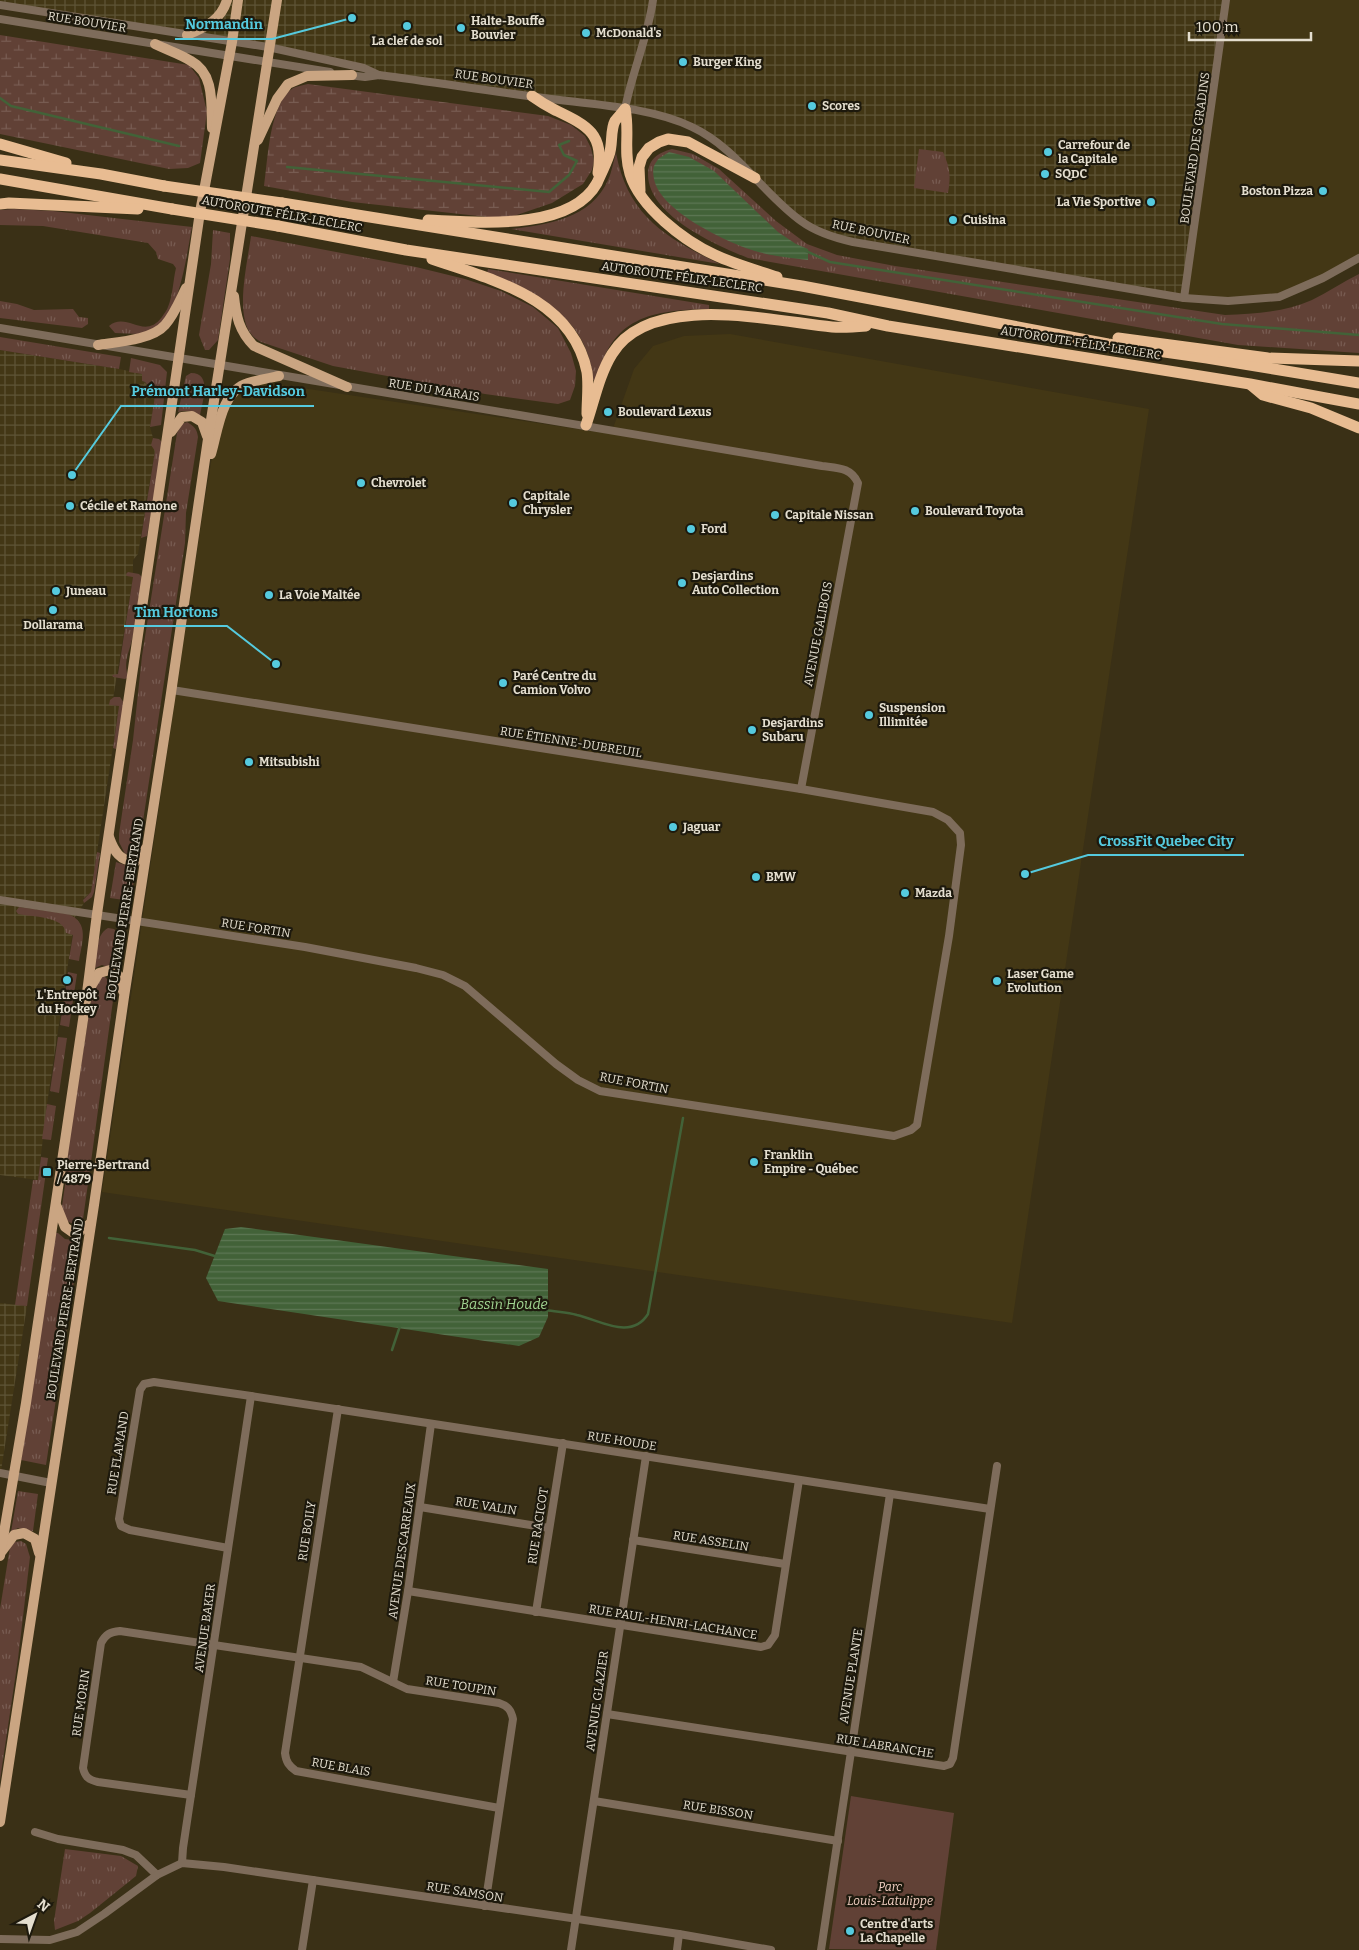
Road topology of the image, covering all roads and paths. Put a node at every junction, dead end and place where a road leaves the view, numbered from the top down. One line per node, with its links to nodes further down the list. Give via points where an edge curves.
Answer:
1 (227, 0): 8 (main road, via 215,20)
2 (238, 0): 9 (main road, BOULEVARD PIERRE-BERTRAND)
3 (277, 0): 11 (main road, BOULEVARD PIERRE-BERTRAND)
4 (653, 0): 17 (street)
5 (1226, 0): 35 (street, BOULEVARD DES GRADINS)
6 (0, 5): 8 (street, RUE BOUVIER)
7 (0, 20): 10 (street, RUE BOUVIER)
8 (187, 35): 9 (street, RUE BOUVIER)
9 (232, 42): 11 (street, RUE BOUVIER); 12 (main road, BOULEVARD PIERRE-BERTRAND)
10 (155, 44): 12 (street, RUE BOUVIER); 18 (main road, via 203,70 209,82)
11 (268, 48): 13 (main road, BOULEVARD PIERRE-BERTRAND); 15 (street, RUE BOUVIER, via 364,68)
12 (229, 55): 13 (street, RUE BOUVIER); 18 (main road, BOULEVARD PIERRE-BERTRAND)
13 (267, 63): 14 (street, RUE BOUVIER); 20 (main road, BOULEVARD PIERRE-BERTRAND)
14 (352, 75): 15 (street, RUE BOUVIER); 20 (main road, via 308,76 288,84 277,99)
15 (379, 75): 16 (street, RUE BOUVIER)
16 (532, 96): 17 (street, RUE BOUVIER); 25 (highway, via 588,128 599,155)
17 (625, 109): 23 (street, RUE BOUVIER, via 692,127 718,142); 25 (highway, via 614,122 610,154); 26 (highway, via 628,123 626,156)
18 (213, 141): 32 (main road, BOULEVARD PIERRE-BERTRAND)
19 (0, 144): 22 (highway)
20 (253, 150): 33 (main road, BOULEVARD PIERRE-BERTRAND)
21 (0, 160): 22 (highway, AUTOROUTE FÉLIX-LECLERC)
22 (101, 174): 29 (highway, AUTOROUTE FÉLIX-LECLERC, bridge)
23 (755, 178): 26 (highway, via 688,142 668,139 649,148 642,157); 35 (street, RUE BOUVIER, via 801,222 835,238)
24 (0, 179): 28 (highway, AUTOROUTE FÉLIX-LECLERC)
25 (596, 185): 29 (highway, via 572,206 540,219 516,222)
26 (640, 193): 34 (highway, via 652,210 714,255)
27 (0, 204): 28 (highway)
28 (168, 209): 30 (highway, AUTOROUTE FÉLIX-LECLERC, bridge)
29 (374, 218): 34 (highway, AUTOROUTE FÉLIX-LECLERC)
30 (406, 250): 36 (highway, AUTOROUTE FÉLIX-LECLERC, via 819,312); 48 (highway, via 504,284 527,295 561,321 582,354 587,374)
31 (1359, 258): 35 (street, RUE BOUVIER, via 1324,278 1279,297 1228,301)
32 (190, 278): 39 (main road, via 164,327 150,335); 40 (main road, BOULEVARD PIERRE-BERTRAND)
33 (233, 280): 42 (main road, BOULEVARD PIERRE-BERTRAND); 46 (main road, via 236,313 244,336 254,346)
34 (802, 286): 38 (highway, AUTOROUTE FÉLIX-LECLERC)
35 (1184, 298)
36 (888, 326): 45 (highway, AUTOROUTE FÉLIX-LECLERC); 48 (highway, via 833,327 719,314 663,319 642,326 612,353)
37 (0, 328): 39 (street, RUE DU MARAIS)
38 (1027, 328): 41 (highway, via 1268,358); 44 (highway, AUTOROUTE FÉLIX-LECLERC, via 1108,344)
39 (98, 345): 40 (street, RUE DU MARAIS)
40 (179, 360): 42 (street, RUE DU MARAIS); 50 (main road, BOULEVARD PIERRE-BERTRAND)
41 (1359, 361)
42 (219, 366): 43 (street, RUE DU MARAIS); 51 (main road, BOULEVARD PIERRE-BERTRAND)
43 (279, 376): 46 (street, RUE DU MARAIS); 53 (main road, via 246,383 229,397)
44 (1359, 383)
45 (1250, 384): 47 (highway, AUTOROUTE FÉLIX-LECLERC); 49 (highway, via 1263,395 1311,408)
46 (347, 387): 48 (street, RUE DU MARAIS)
47 (1359, 404)
48 (586, 425): 52 (street, RUE DU MARAIS, via 844,470 854,475)
49 (1359, 428)
50 (168, 437): 51 (main road, via 180,419 190,416 202,422); 57 (main road, BOULEVARD PIERRE-BERTRAND)
51 (208, 440): 53 (main road, BOULEVARD PIERRE-BERTRAND)
52 (858, 483): 55 (street, AVENUE GALIBOIS)
53 (200, 494): 54 (main road, BOULEVARD PIERRE-BERTRAND)
54 (172, 690): 55 (street, RUE ÉTIENNE-DUBREUIL); 58 (main road, BOULEVARD PIERRE-BERTRAND)
55 (801, 789): 56 (street, RUE ÉTIENNE-DUBREUIL, via 933,812)
56 (960, 832): 61 (street, RUE FORTIN, via 949,936 917,1125 894,1136 600,1091 556,1064 465,986 444,975 305,947)
57 (108, 836): 58 (main road, via 117,853 127,861 137,861); 60 (main road, BOULEVARD PIERRE-BERTRAND)
58 (148, 844): 61 (main road, BOULEVARD PIERRE-BERTRAND)
59 (0, 900): 60 (street, RUE FORTIN)
60 (97, 914): 61 (street, RUE FORTIN); 62 (main road, BOULEVARD PIERRE-BERTRAND)
61 (136, 920): 63 (main road, BOULEVARD PIERRE-BERTRAND)
62 (87, 992): 63 (main road, via 99,973 109,970 119,976); 64 (main road, BOULEVARD PIERRE-BERTRAND)
63 (124, 997): 65 (main road, BOULEVARD PIERRE-BERTRAND)
64 (56, 1203): 65 (main road, via 65,1227 72,1232 80,1231); 73 (main road, BOULEVARD PIERRE-BERTRAND)
65 (91, 1223): 75 (main road, BOULEVARD PIERRE-BERTRAND)
66 (251, 1396): 67 (street, RUE HOUDE); 81 (street, AVENUE BAKER); 81 (street, RUE FLAMAND, via 154,1382 144,1384 140,1390 119,1519 122,1526 130,1530)
67 (338, 1409): 68 (street, RUE HOUDE); 90 (street, RUE BOILY)
68 (431, 1424): 69 (street, RUE HOUDE); 77 (street, AVENUE DESCARREAUX)
69 (563, 1443): 70 (street, RUE HOUDE); 79 (street, RUE RACICOT)
70 (646, 1456): 74 (street, RUE HOUDE); 80 (street, AVENUE GLAZIER)
71 (997, 1466): 78 (street, RUE LABRANCHE)
72 (0, 1473): 73 (street)
73 (13, 1475): 75 (street); 82 (main road, BOULEVARD PIERRE-BERTRAND)
74 (798, 1480): 76 (street, RUE HOUDE); 85 (street, RUE PAUL-HENRI-LACHANCE)
75 (51, 1483): 84 (main road, BOULEVARD PIERRE-BERTRAND)
76 (890, 1494): 78 (street, RUE HOUDE); 93 (street, AVENUE PLANTE)
77 (420, 1507): 79 (street, RUE VALIN); 86 (street, AVENUE DESCARREAUX)
78 (990, 1509): 93 (street, RUE LABRANCHE, via 950,1764 944,1766)
79 (549, 1528): 87 (street, RUE RACICOT)
80 (633, 1540): 85 (street, RUE ASSELIN); 88 (street, AVENUE GLAZIER)
81 (228, 1548): 89 (street, AVENUE BAKER)
82 (1, 1552): 83 (main road, BOULEVARD PIERRE-BERTRAND); 84 (main road, via 14,1535 24,1533 34,1537)
83 (0, 1556)
84 (40, 1559): 97 (main road, BOULEVARD PIERRE-BERTRAND)
85 (785, 1564): 88 (street, RUE PAUL-HENRI-LACHANCE, via 775,1635 768,1645 761,1647)
86 (408, 1591): 87 (street, RUE PAUL-HENRI-LACHANCE); 91 (street, AVENUE DESCARREAUX)
87 (536, 1612): 88 (street, RUE PAUL-HENRI-LACHANCE)
88 (619, 1625): 92 (street, AVENUE GLAZIER)
89 (214, 1645): 90 (street, RUE TOUPIN); 94 (street, AVENUE BAKER); 94 (street, RUE MORIN, via 120,1631 111,1632 101,1643 84,1774 98,1782)
90 (298, 1657): 91 (street, RUE TOUPIN, via 362,1667); 96 (street, RUE BLAIS, via 285,1753 286,1761 296,1771)
91 (393, 1682): 96 (street, RUE TOUPIN, via 407,1689 499,1703 512,1711)
92 (607, 1714): 93 (street, RUE LABRANCHE); 95 (street, AVENUE GLAZIER)
93 (851, 1752): 99 (street, AVENUE PLANTE)
94 (191, 1796): 100 (street, AVENUE BAKER)
95 (594, 1801): 99 (street, RUE BISSON); 104 (street, AVENUE GLAZIER)
96 (499, 1808): 103 (street, RUE TOUPIN)
97 (0, 1822)
98 (35, 1832): 101 (street, via 58,1840 123,1850 136,1855)
99 (838, 1841): 111 (street, AVENUE PLANTE)
100 (182, 1862): 101 (street); 102 (street, RUE SAMSON)
101 (156, 1875): 106 (street, via 77,1932 50,1940)
102 (313, 1880): 103 (street, RUE SAMSON); 107 (street)
103 (485, 1906): 104 (street, RUE SAMSON)
104 (575, 1919): 105 (street, RUE SAMSON); 108 (street, AVENUE GLAZIER)
105 (679, 1934): 109 (street); 110 (street, RUE SAMSON)
106 (0, 1939)
107 (302, 1950)
108 (571, 1950)
109 (677, 1950)
110 (771, 1950)
111 (821, 1950)

